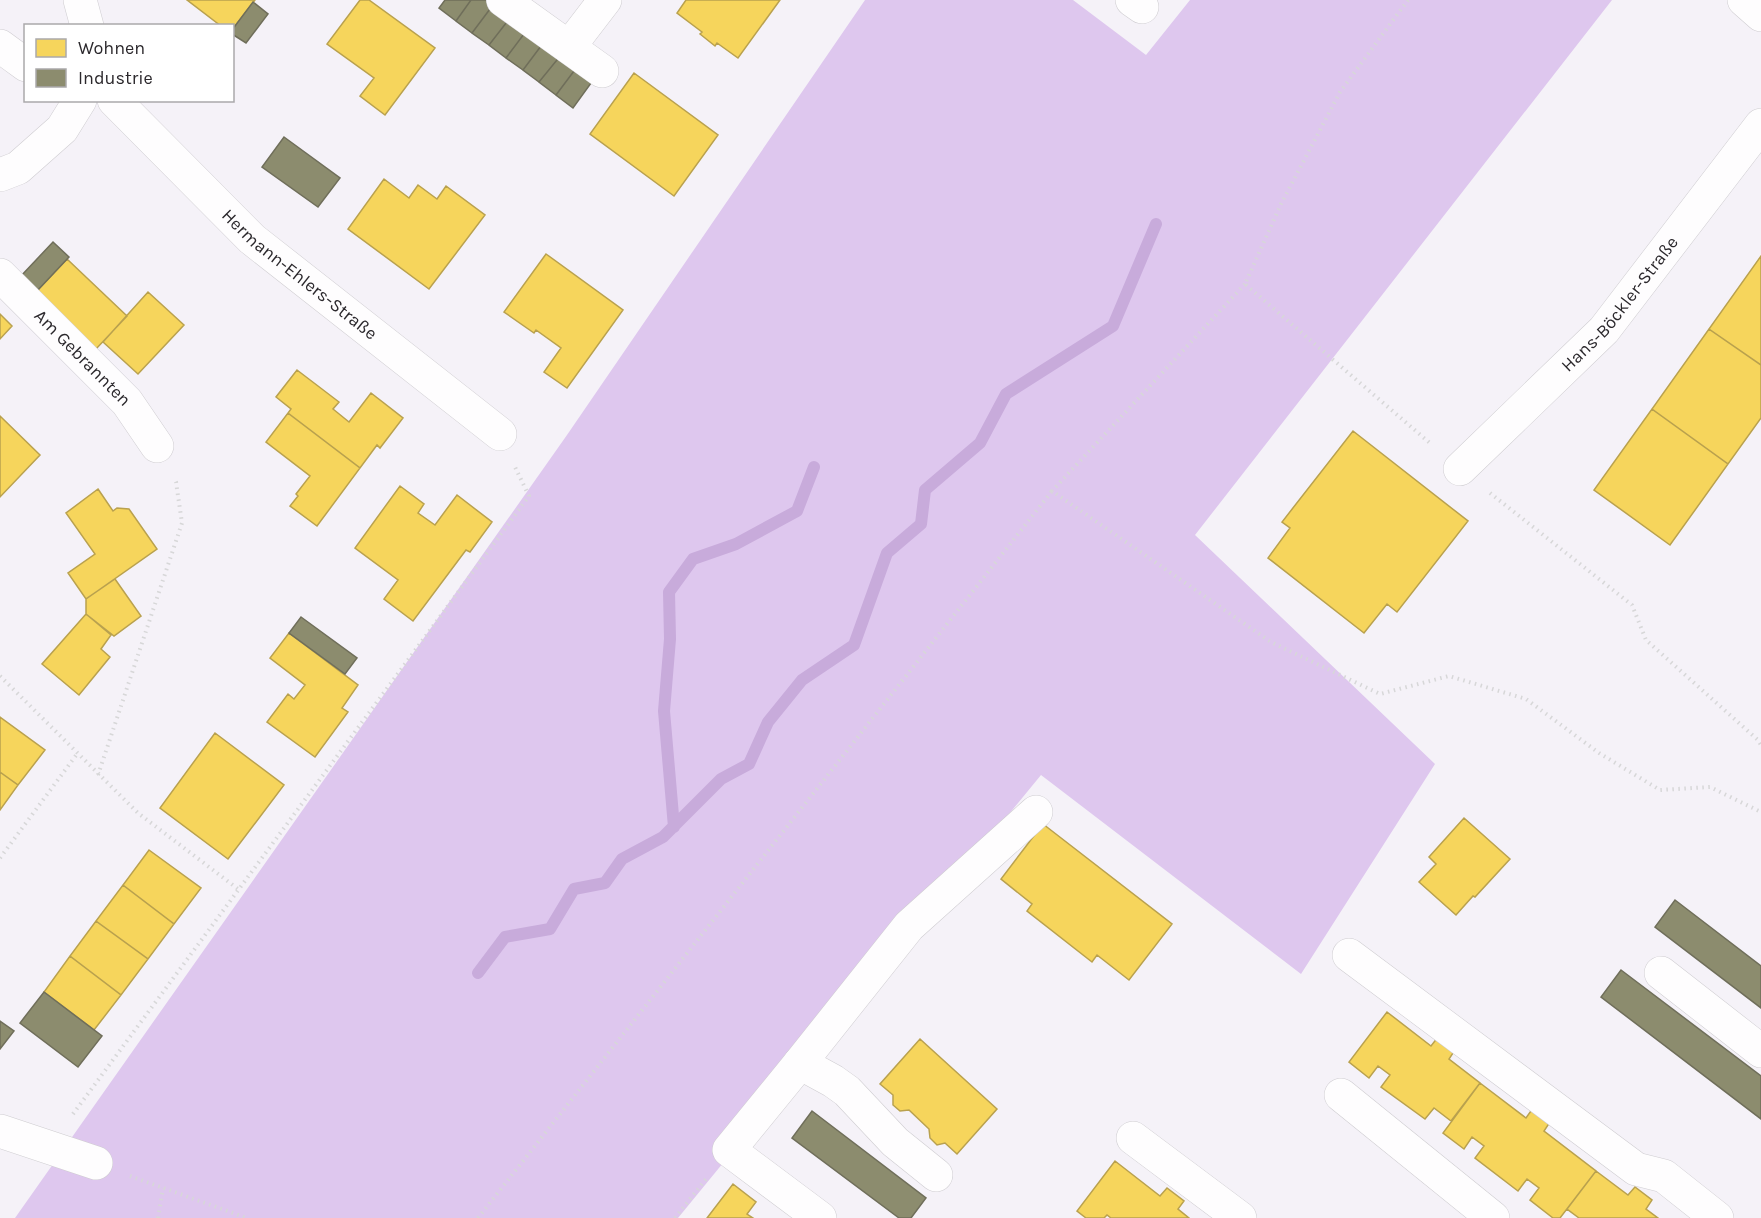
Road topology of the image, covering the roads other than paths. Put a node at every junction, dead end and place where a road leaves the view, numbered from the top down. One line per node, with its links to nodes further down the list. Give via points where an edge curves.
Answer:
1 (80, 0): 6 (street)
2 (503, 0): 8 (street)
3 (605, 0): 8 (street)
4 (1744, 0): 5 (street)
5 (1761, 15)
6 (86, 24)
7 (0, 46): 9 (street)
8 (569, 48): 10 (street)
9 (24, 64)
10 (602, 71)
11 (77, 102): 14 (street, via 62,129 18,168)
12 (116, 102): 16 (street, Hermann-Ehlers-Straße, via 252,239)
13 (1761, 125): 18 (street, Hans-Böckler-Straße, via 1604,330)
14 (0, 175)
15 (0, 275): 17 (street, Am Gebrannten, via 127,402)
16 (500, 434)
17 (157, 446)
18 (1460, 469)
19 (1036, 812): 23 (street, via 909,926)
20 (1349, 955): 32 (street, via 1636,1169 1664,1176)
21 (1661, 973): 22 (street)
22 (1761, 1052)
23 (800, 1063): 28 (street, via 847,1091 895,1142); 29 (street, via 729,1149)
24 (1341, 1095): 31 (street)
25 (0, 1131): 27 (street)
26 (1132, 1138): 30 (street)
27 (96, 1163)
28 (936, 1175)
29 (820, 1218)
30 (1240, 1218)
31 (1493, 1218)
32 (1717, 1218)

